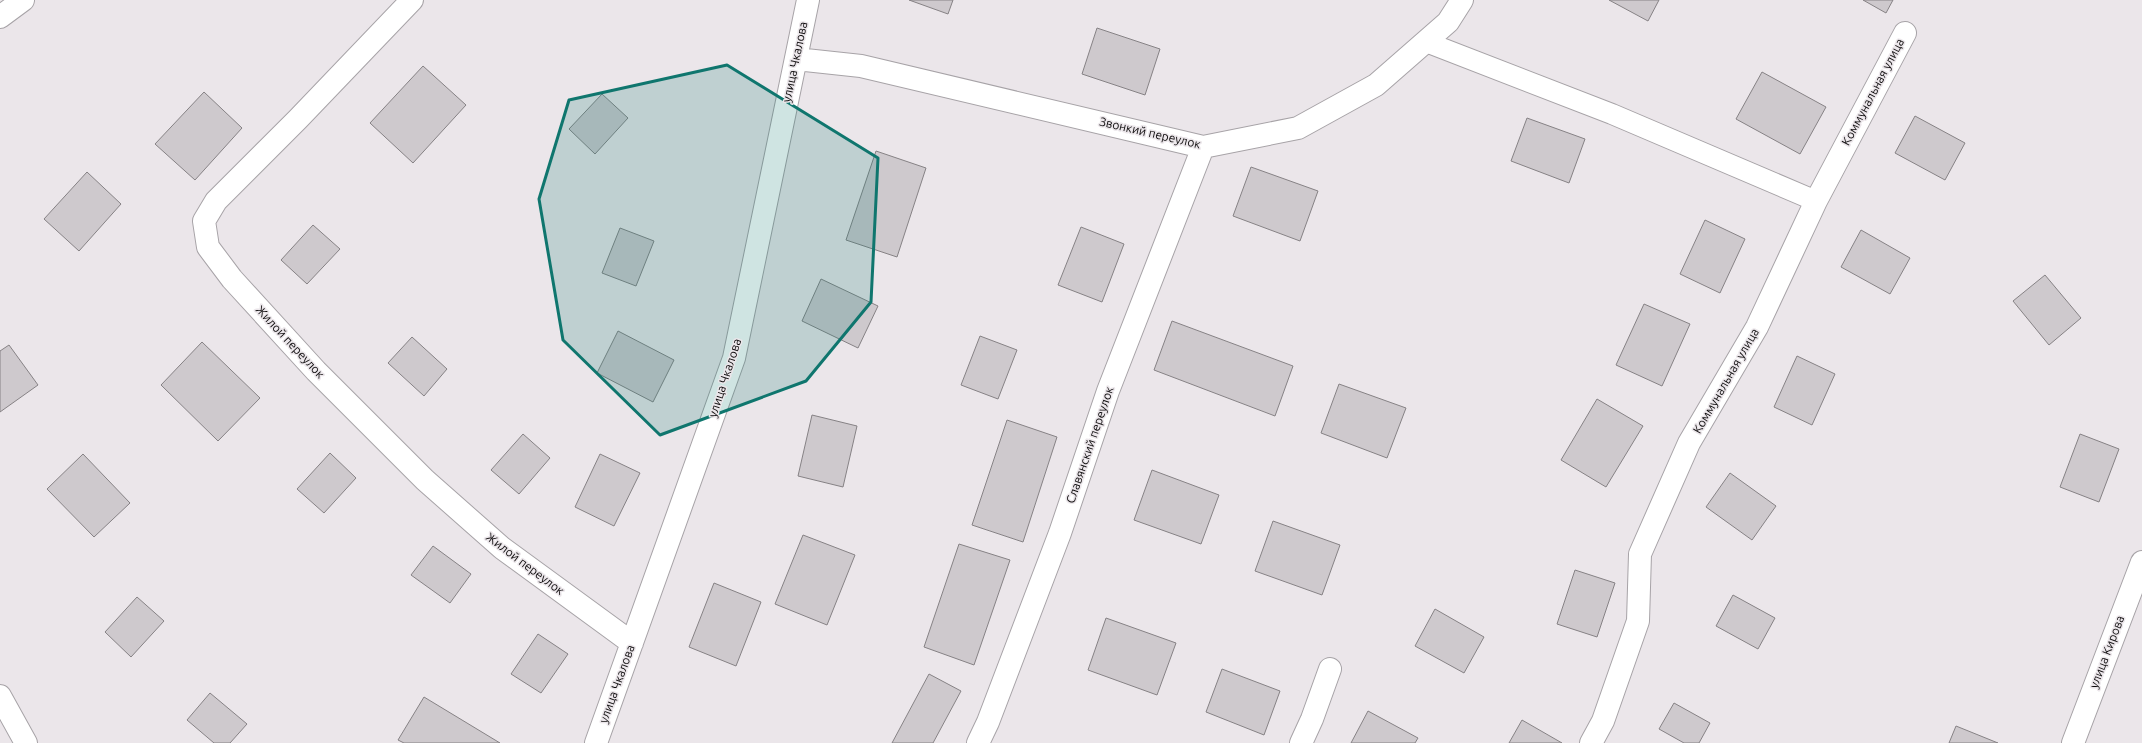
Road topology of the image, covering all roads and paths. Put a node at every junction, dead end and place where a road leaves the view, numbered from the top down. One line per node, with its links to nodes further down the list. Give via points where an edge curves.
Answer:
1 (23, 0): 5 (street)
2 (412, 0): 12 (street, Жилой переулок, via 298,120 216,201 204,221 208,247 232,280 316,371 425,480 502,548)
3 (808, 0): 8 (street, улица Чкалова)
4 (1462, 0): 7 (street, Звонкий переулок, via 1448,22)
5 (0, 17)
6 (1905, 33): 10 (street, Коммунальная улица)
7 (1426, 42): 9 (street, Звонкий переулок, via 1376,85 1298,128); 10 (lane, via 1612,114)
8 (796, 59): 9 (street, Звонкий переулок, via 862,66); 12 (street, улица Чкалова, via 734,358)
9 (1203, 147): 17 (street, Славянский переулок, via 1108,391 1060,533)
10 (1816, 201): 19 (street, Коммунальная улица, via 1757,327 1689,443 1640,554 1638,621 1603,721)
11 (2142, 562): 20 (street, улица Кирова)
12 (632, 643): 16 (street, улица Чкалова)
13 (1330, 669): 18 (street)
14 (0, 696): 15 (street)
15 (26, 743)
16 (596, 743)
17 (978, 743)
18 (1301, 743)
19 (1592, 743)
20 (2073, 743)

